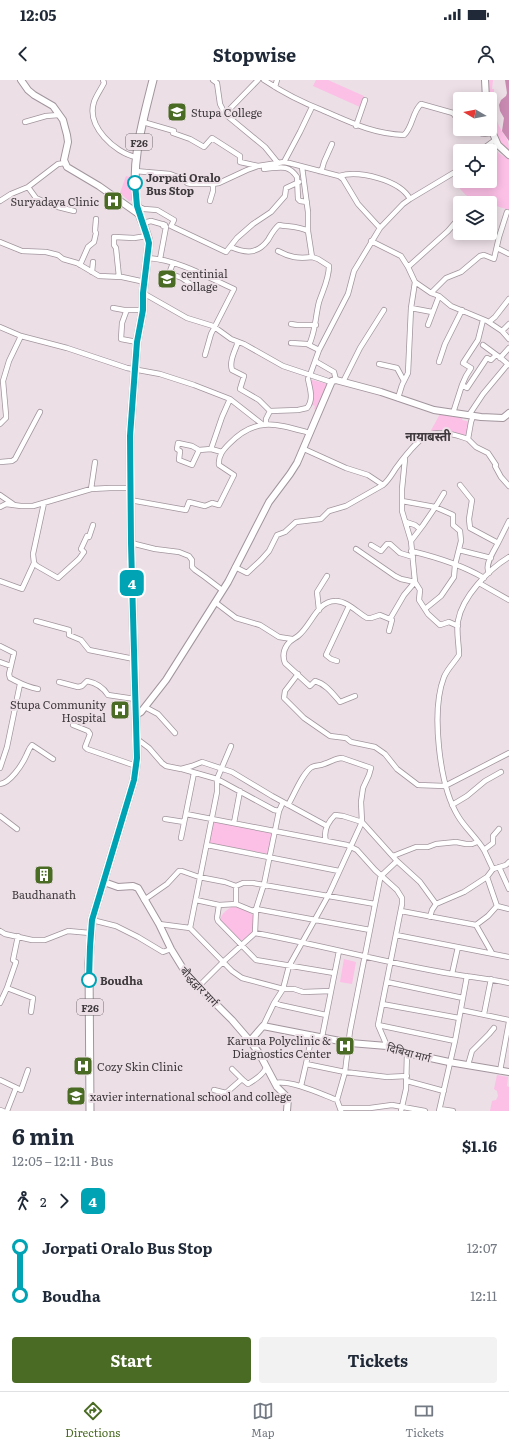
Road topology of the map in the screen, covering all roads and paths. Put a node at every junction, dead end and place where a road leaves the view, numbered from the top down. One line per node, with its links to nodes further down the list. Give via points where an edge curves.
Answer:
1 (22, 80): 15 (main road, via 28,90 53,106)
2 (104, 80): 24 (street, via 93,102 98,129 111,145)
3 (153, 80): 17 (main road, F26)
4 (213, 80): 14 (street, via 217,83 220,104)
5 (258, 80): 14 (street)
6 (264, 80): 9 (street)
7 (278, 80): 9 (street)
8 (485, 80): 10 (main road)
9 (275, 87): 12 (street)
10 (486, 92)
11 (365, 100): 18 (street)
12 (312, 107): 18 (street); 25 (street)
13 (453, 113): 18 (street, via 421,104 404,135)
14 (225, 114): 27 (street, via 265,147)
15 (60, 115): 16 (street); 26 (main road, via 66,127 68,142)
16 (25, 122)
17 (143, 122): 24 (main road, F26); 28 (street, via 174,131 173,133 204,147 212,138 240,156 240,162)
18 (356, 126)
19 (493, 136): 20 (main road)
20 (495, 140): 22 (street); 23 (main road)
21 (332, 144): 32 (street)
22 (490, 144)
23 (509, 155)
24 (136, 157): 31 (main road, F26)
25 (284, 162): 27 (street); 29 (street)
26 (65, 163): 37 (street, via 58,164); 45 (main road, via 71,170)
27 (278, 164): 28 (street)
28 (258, 166): 36 (street)
29 (302, 167): 32 (street); 41 (street)
30 (264, 169): 35 (street, via 284,166 296,175)
31 (135, 171): 36 (street, via 170,174 183,179 187,184); 42 (main road, F26)
32 (319, 171): 34 (street)
33 (453, 173): 38 (street)
34 (339, 176): 38 (street, via 354,174 384,180 407,192); 51 (street, via 358,204)
35 (299, 182): 41 (street, via 298,199); 56 (street, via 286,188 285,196 271,212 253,224)
36 (214, 184): 40 (street)
37 (28, 187): 39 (street); 43 (street, via 36,198)
38 (410, 199): 51 (street)
39 (0, 201)
40 (210, 201)
41 (307, 202): 52 (street)
42 (137, 206): 45 (main road, F26); 50 (street, via 157,210 174,220)
43 (74, 211)
44 (507, 212): 57 (street)
45 (140, 214): 47 (main road, F26)
46 (96, 219): 65 (street, via 94,242 88,247)
47 (143, 223): 48 (street, via 151,221); 53 (main road, F26)
48 (163, 224): 50 (street); 62 (street, via 166,227)
49 (453, 225): 66 (street)
50 (171, 226): 56 (street, via 226,252)
51 (380, 228): 54 (street)
52 (308, 231): 56 (street, via 279,225 266,242 254,250 246,252); 60 (street)
53 (147, 236): 61 (main road, F26); 68 (street, via 114,237)
54 (371, 241): 66 (street, via 400,256); 100 (street, via 354,271 348,294)
55 (0, 242): 65 (street, via 22,251 58,255)
56 (231, 247)
57 (497, 248): 59 (street); 73 (street, via 494,259 480,256 464,269 446,278)
58 (278, 251): 60 (street, via 293,258)
59 (509, 254)
60 (312, 257): 87 (street, via 329,266 317,310)
61 (148, 258): 62 (street); 69 (main road, F26)
62 (160, 259): 64 (street)
63 (93, 262): 67 (street)
64 (173, 263): 71 (street, via 171,274); 90 (street, via 190,268 234,289)
65 (80, 265): 67 (street)
66 (408, 267): 70 (street)
67 (92, 272): 68 (street, via 99,276)
68 (119, 277): 69 (street)
69 (147, 278): 72 (main road, F26)
70 (415, 282): 73 (street); 77 (street)
71 (200, 290)
72 (143, 293): 79 (main road, F26); 90 (street, via 187,318)
73 (431, 294): 74 (street)
74 (439, 296): 81 (street, via 451,306); 82 (street)
75 (509, 299): 84 (street)
76 (113, 308): 78 (street)
77 (411, 308): 82 (street); 110 (street, via 408,372)
78 (124, 310): 79 (street); 94 (street, via 126,312 121,339)
79 (143, 310): 94 (main road, F26)
80 (384, 310): 111 (street, via 360,348)
81 (462, 310): 83 (street); 104 (street)
82 (432, 312): 88 (street)
83 (483, 320): 84 (street); 112 (street, via 478,340 463,363 471,368)
84 (489, 322): 91 (street)
85 (291, 324): 87 (street)
86 (509, 324): 91 (street)
87 (316, 325): 97 (street)
88 (428, 325)
89 (0, 327): 92 (street)
90 (215, 328): 95 (street); 101 (street)
91 (502, 331): 93 (street)
92 (21, 336): 107 (street); 120 (street, via 3,381 6,418)
93 (509, 339)
94 (137, 342): 107 (main road, F26)
95 (238, 342): 108 (street); 115 (street, via 231,367 236,373 244,376 240,389 259,400)
96 (291, 343): 97 (street)
97 (309, 345): 100 (street)
98 (483, 345): 102 (street)
99 (509, 348): 102 (street)
100 (319, 350): 103 (street)
101 (205, 355)
102 (498, 356): 105 (street); 112 (street, via 492,360 487,358 467,388)
103 (316, 361): 108 (street); 109 (street, via 334,372)
104 (439, 362)
105 (508, 363): 119 (street, via 483,394)
106 (379, 364): 110 (street, via 397,368)
107 (134, 369): 114 (street, via 194,384); 134 (main road, F26)
108 (309, 377): 109 (street); 115 (street, via 312,393 308,408)
109 (333, 381): 111 (main road); 122 (main road)
110 (404, 381): 113 (street)
111 (344, 382): 113 (main road)
112 (462, 385): 117 (street)
113 (398, 398): 117 (main road, via 434,410)
114 (230, 399): 121 (street); 124 (street)
115 (270, 411): 121 (street)
116 (40, 412): 129 (street, via 15,459)
117 (453, 413): 119 (main road)
118 (509, 413): 119 (main road, via 503,418)
119 (471, 416): 123 (street)
120 (0, 424)
121 (264, 424): 122 (street, via 281,425); 127 (street, via 243,432)
122 (310, 433): 125 (main road)
123 (468, 439): 128 (street, via 445,433 428,435); 131 (street, via 488,453 501,477)
124 (211, 449): 126 (street); 127 (street)
125 (304, 449): 132 (street, via 368,475); 160 (main road, via 290,474 269,502)
126 (199, 450): 126 (street, via 192,464 179,460 181,454 177,444 192,446)
127 (222, 452): 138 (street, via 219,465 234,475 219,505 212,503 205,506 189,502 186,510)
128 (405, 457): 132 (street, via 388,482); 139 (street)
129 (0, 462)
130 (94, 462): 135 (street)
131 (508, 483)
132 (383, 485): 160 (street, via 346,506 329,512 321,519 296,522 278,535 265,556 247,573)
133 (460, 485): 150 (street, via 472,500 470,528)
134 (130, 488): 135 (street); 138 (main road, F26)
135 (91, 489): 140 (street)
136 (444, 493): 143 (street)
137 (0, 495): 141 (street)
138 (130, 500): 149 (main road, F26)
139 (402, 501): 143 (street); 145 (street)
140 (44, 502): 141 (street, via 28,506); 158 (street, via 33,554)
141 (13, 504): 142 (street)
142 (0, 506)
143 (436, 507): 147 (street); 153 (street, via 453,515 453,525 460,531)
144 (509, 521): 150 (street)
145 (406, 522): 147 (street); 148 (street)
146 (93, 525): 158 (street, via 81,549 84,552 79,560 58,578)
147 (420, 529): 148 (street)
148 (411, 542): 154 (street)
149 (131, 543): 167 (street, via 186,554 192,560 192,567); 179 (main road, F26)
150 (498, 543): 157 (street)
151 (371, 545): 155 (street, via 381,551 390,544 400,553)
152 (356, 549): 165 (street, via 395,576)
153 (459, 550): 157 (street); 159 (street)
154 (411, 551): 155 (street); 159 (street)
155 (413, 557): 165 (street)
156 (509, 557): 161 (street)
157 (491, 558): 161 (street, via 487,568)
158 (34, 563): 164 (street, via 22,589)
159 (455, 565): 163 (street); 171 (street, via 454,577 447,588)
160 (235, 567): 167 (main road)
161 (489, 573): 163 (street)
162 (327, 576): 172 (street, via 317,592)
163 (484, 578): 166 (street)
164 (0, 581)
165 (415, 582): 171 (street, via 420,590 419,600); 173 (street)
166 (479, 583): 168 (street); 175 (street, via 464,603)
167 (222, 590): 169 (main road)
168 (509, 600)
169 (215, 602): 177 (street, via 236,618 260,625 279,637); 189 (main road, via 166,680)
170 (349, 606): 172 (street, via 336,600); 173 (street, via 368,618 380,615); 180 (street, via 326,655)
171 (425, 609): 175 (street, via 440,625 449,622)
172 (319, 610): 177 (street, via 298,636)
173 (390, 618): 176 (street, via 392,620)
174 (36, 621): 179 (street, via 69,630 70,635 81,640 89,650)
175 (458, 626): 205 (street, via 459,655 450,665 437,706 438,741)
176 (389, 632)
177 (292, 639): 183 (street, via 286,646 283,659)
178 (0, 646): 182 (street, via 14,653)
179 (134, 659): 188 (main road, F26)
180 (337, 661)
181 (0, 662): 182 (street)
182 (11, 666): 185 (street, via 9,677)
183 (298, 674): 187 (street, via 310,686 315,681 319,682 340,702); 205 (street, via 284,698 304,718 330,736 375,747 418,785)
184 (59, 682): 188 (street, via 78,687 87,681 101,686 108,695)
185 (20, 684): 186 (street); 198 (street)
186 (38, 689)
187 (355, 696)
188 (134, 699): 190 (main road, F26)
189 (145, 707): 190 (main road); 192 (street, via 158,714)
190 (136, 715): 193 (main road, F26)
191 (73, 725): 197 (street, via 90,734 85,747)
192 (175, 733)
193 (137, 739): 197 (main road, F26); 200 (street, via 166,766)
194 (231, 746): 199 (street)
195 (509, 753): 205 (street)
196 (53, 759): 204 (street, via 32,745 17,769 4,784)
197 (136, 766): 237 (main road, F26)
198 (0, 768)
199 (221, 768): 200 (street, via 202,762); 203 (street); 207 (street)
200 (181, 769): 202 (street)
201 (501, 772): 208 (street)
202 (194, 773): 203 (street); 210 (street)
203 (217, 779): 206 (street); 213 (street)
204 (0, 784)
205 (445, 786): 208 (street)
206 (240, 791): 209 (street); 216 (street)
207 (286, 804): 209 (street); 215 (street, via 310,768 342,758 371,768 363,788); 217 (street)
208 (452, 805): 223 (street)
209 (279, 811): 220 (street)
210 (186, 814): 213 (street); 214 (street)
211 (0, 816): 218 (street)
212 (165, 819): 214 (street)
213 (211, 819): 216 (street); 224 (street)
214 (184, 822): 221 (street)
215 (362, 822): 217 (street, via 337,815); 225 (street); 227 (street)
216 (234, 823): 220 (street)
217 (327, 826): 222 (street, via 324,836)
218 (17, 829)
219 (499, 829): 226 (street, via 493,836 493,843)
220 (276, 832): 222 (street); 228 (street)
221 (181, 838)
222 (326, 841): 225 (street)
223 (477, 842): 226 (street); 227 (street, via 416,847)
224 (207, 845): 228 (street); 236 (street)
225 (350, 847): 233 (street); 234 (street, via 357,850)
226 (484, 850): 232 (street)
227 (393, 856): 229 (street)
228 (270, 857): 233 (street); 238 (street)
229 (397, 861): 234 (street); 246 (street, via 420,882)
230 (508, 864): 231 (street)
231 (499, 867): 232 (street); 240 (street)
232 (492, 869): 235 (street)
233 (339, 871): 241 (street)
234 (381, 876): 245 (street); 251 (street, via 400,894)
235 (487, 877): 246 (street, via 464,892); 248 (street)
236 (200, 878): 239 (street); 242 (street, via 179,871 167,884); 243 (street)
237 (104, 882): 242 (main road, बौद्धद्वार मार्ग, via 118,887 137,887); 254 (main road, F26)
238 (264, 884): 239 (street, via 252,882); 241 (street); 249 (street)
239 (236, 886): 244 (street)
240 (509, 889)
241 (328, 896): 245 (street); 253 (street)
242 (144, 900): 255 (main road, बौद्धद्वार मार्ग)
243 (196, 900): 247 (street); 257 (street)
244 (236, 904): 247 (street); 249 (street, via 253,911)
245 (375, 904): 258 (street)
246 (436, 904): 252 (street)
247 (219, 905): 265 (street, via 218,921)
248 (496, 906): 250 (street); 256 (street)
249 (256, 909): 253 (street); 261 (street)
250 (509, 909)
251 (401, 911): 252 (street); 262 (street)
252 (430, 917): 256 (street)
253 (315, 919): 258 (street); 264 (street)
254 (92, 920): 260 (main road, F26); 267 (street, via 116,926 163,952)
255 (159, 924): 257 (street); 267 (main road, बौद्धद्वार मार्ग)
256 (476, 925): 269 (street)
257 (190, 928): 272 (street)
258 (370, 930): 270 (street)
259 (0, 931): 263 (street)
260 (90, 933): 263 (street, via 68,931 45,940); 330 (main road, F26)
261 (255, 933): 264 (street); 265 (street)
262 (396, 935): 266 (street); 273 (street)
263 (18, 936): 282 (street, via 12,960 16,962)
264 (302, 942): 268 (street); 274 (street)
265 (240, 946): 272 (street); 274 (street, via 256,960)
266 (458, 947): 269 (street); 276 (street)
267 (171, 949): 281 (main road, बौद्धद्वार मार्ग, via 187,975)
268 (339, 951): 270 (street); 275 (street)
269 (492, 953): 271 (street)
270 (365, 956): 273 (street); 302 (street, via 350,1031)
271 (509, 957)
272 (223, 962): 281 (street); 283 (street, via 237,976)
273 (391, 962): 276 (street); 279 (street)
274 (289, 966): 275 (street); 283 (street)
275 (334, 973): 284 (street)
276 (452, 974): 277 (street)
277 (467, 976): 278 (street); 285 (street)
278 (491, 979): 280 (street); 291 (street)
279 (386, 982): 285 (street); 288 (street)
280 (509, 982)
281 (199, 986): 300 (main road, बौद्धद्वार मार्ग)
282 (7, 988): 287 (street); 290 (street, via 33,998)
283 (283, 989): 284 (street, via 303,992); 286 (street)
284 (331, 991): 292 (street)
285 (463, 998): 289 (street)
286 (274, 1002): 292 (street); 296 (street)
287 (0, 1003)
288 (382, 1004): 293 (street); 295 (street)
289 (461, 1010): 291 (street); 293 (street)
290 (31, 1012)
291 (484, 1014): 294 (street)
292 (326, 1015): 299 (street)
293 (459, 1018): 301 (street)
294 (509, 1021): 311 (street)
295 (378, 1025): 301 (street); 303 (street)
296 (263, 1026): 298 (main road, दिबिया मार्ग); 300 (main road)
297 (494, 1028): 307 (street, via 472,1050)
298 (312, 1035): 299 (main road, दिबिया मार्ग); 306 (street)
299 (322, 1037): 302 (main road, दिबिया मार्ग)
300 (250, 1041): 308 (main road, बौद्धद्वार मार्ग)
301 (455, 1041): 305 (street)
302 (350, 1043): 303 (main road, दिबिया मार्ग); 312 (street)
303 (387, 1046): 304 (main road, दिबिया मार्ग)
304 (407, 1053): 305 (main road, दिबिया मार्ग); 314 (street)
305 (449, 1062): 307 (main road, दिबिया मार्ग); 321 (street)
306 (306, 1064): 312 (street); 318 (street)
307 (468, 1065): 311 (main road, दिबिया मार्ग)
308 (266, 1068): 315 (street, via 248,1084); 317 (main road, बौद्धद्वार मार्ग)
309 (232, 1069): 315 (street)
310 (28, 1070): 319 (street, via 21,1090)
311 (500, 1071): 313 (main road, दिबिया मार्ग)
312 (345, 1072): 314 (street); 322 (street)
313 (509, 1072)
314 (407, 1078): 321 (street); 324 (street)
315 (242, 1079): 320 (street, via 226,1093)
316 (0, 1080): 319 (street)
317 (275, 1083): 318 (street); 331 (main road, बौद्धद्वार मार्ग, via 288,1098)
318 (301, 1086): 322 (street)
319 (16, 1088): 329 (street)
320 (214, 1090)
321 (444, 1091): 327 (street)
322 (337, 1100): 323 (street)
323 (340, 1109): 326 (street)
324 (401, 1109): 326 (street, via 392,1106); 332 (street)
325 (0, 1110): 328 (street)
326 (370, 1110)
327 (440, 1110): 333 (street)
328 (3, 1111)
329 (7, 1111)
330 (90, 1111)
331 (288, 1111)
332 (425, 1111)
333 (454, 1111)

